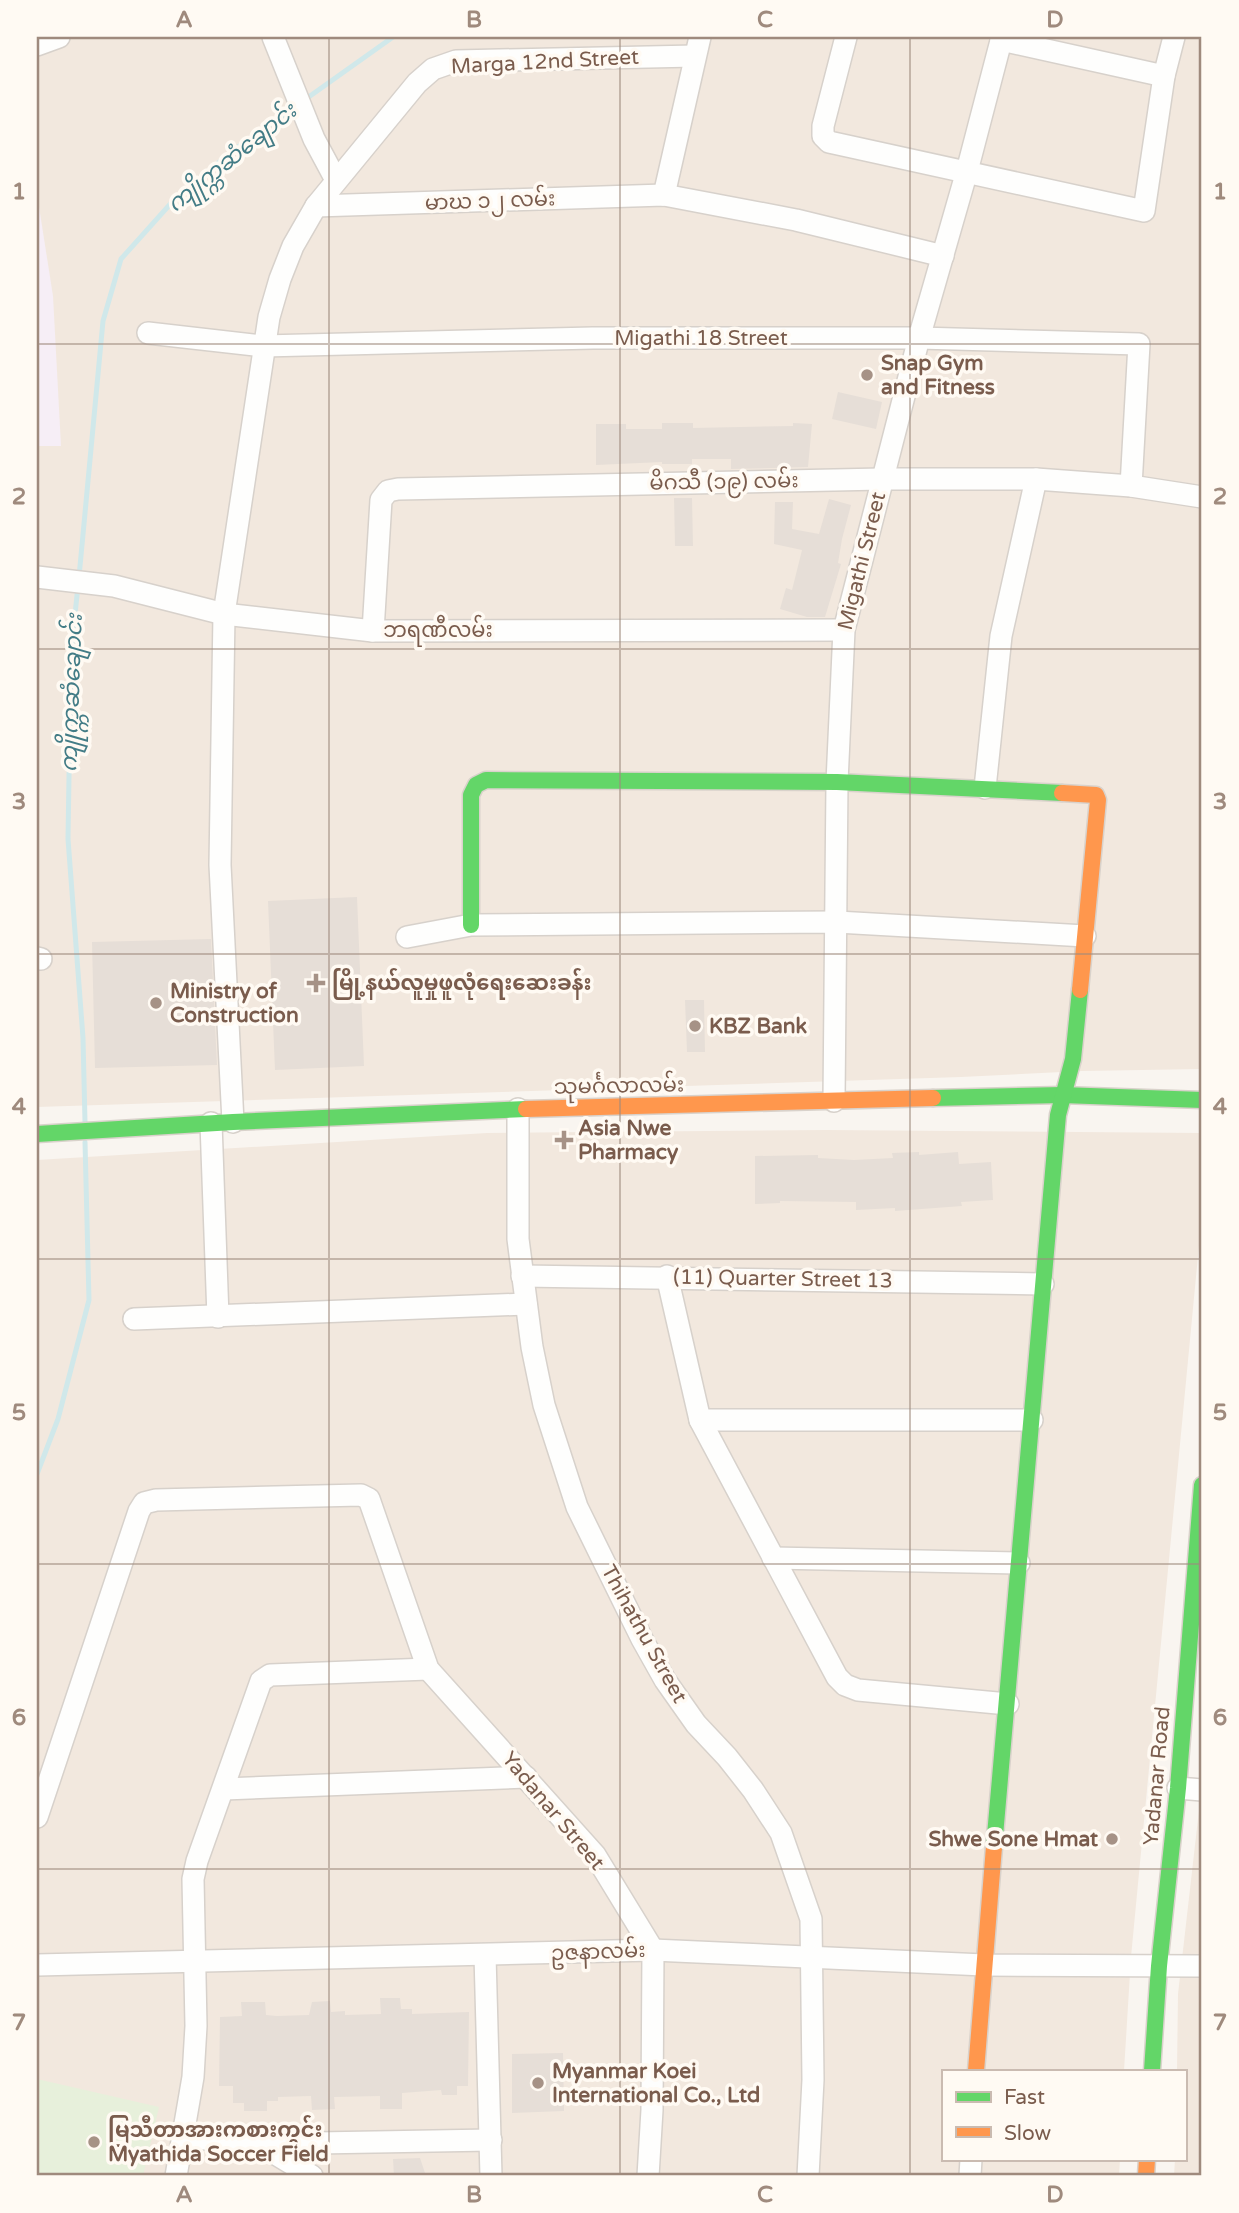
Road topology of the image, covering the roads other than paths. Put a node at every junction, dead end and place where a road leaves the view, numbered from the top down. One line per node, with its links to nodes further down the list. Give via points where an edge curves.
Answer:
1 (59, 37): 6 (street)
2 (846, 37): 9 (street, via 823,136 829,142)
3 (1174, 37): 8 (street)
4 (1001, 38): 8 (street); 9 (street, Migathi Street)
5 (276, 43): 10 (street, via 314,139)
6 (37, 45)
7 (697, 46): 10 (street, Marga 12nd Street, via 456,61 433,69); 11 (street)
8 (1164, 75): 9 (street, via 1144,211)
9 (967, 170): 13 (street, Migathi Street)
10 (336, 180): 12 (street, Marga 12nd Street)
11 (664, 195): 12 (street, မာဃ ၁၂ လမ်း); 13 (street, မာဃ ၁၂ လမ်း, via 796,220)
12 (316, 206): 16 (street, Marga 12nd Street, via 279,279)
13 (943, 256): 15 (street, Migathi Street)
14 (148, 333): 16 (street, Migathi 18 Street)
15 (919, 338): 16 (street, Migathi 18 Street, via 593,338); 17 (street, Migathi Street); 19 (street, Migathi 18 Street, via 1139,344)
16 (263, 346): 22 (street, Marga 12nd Street)
17 (882, 479): 18 (street, မိဂသီ (၁၉) လမ်း); 23 (street, Migathi Street); 24 (street, မိဂသီ (၁၉) လမ်း, via 388,491 381,500)
18 (1037, 479): 19 (street, မိဂသီ (၁၉) လမ်း); 26 (street, via 1000,636)
19 (1131, 486): 20 (street, မိဂသီ (၁၉) လမ်း)
20 (1202, 497)
21 (38, 577): 22 (street, ဘရဏီလမ်း, via 114,586)
22 (224, 614): 24 (street, ဘရဏီလမ်း); 35 (street, Marga 12nd Street, via 220,865)
23 (844, 630): 24 (street, ဘရဏီလမ်း); 25 (street, Migathi Street)
24 (373, 631)
25 (837, 782): 26 (street); 27 (street, Migathi Street); 28 (street, via 486,780 476,785 471,796)
26 (985, 788): 29 (street, via 1096,795)
27 (837, 922): 28 (street); 29 (street); 33 (street, Migathi Street)
28 (471, 925): 30 (street)
29 (1085, 936): 31 (street, via 1073,1059)
30 (407, 937)
31 (1062, 1095): 32 (street, သုမင်္ဂလာလမ်း); 33 (street, သုမင်္ဂလာလမ်း); 40 (street)
32 (1202, 1100)
33 (834, 1101): 34 (street, သုမင်္ဂလာလမ်း)
34 (518, 1109): 35 (street, သုမင်္ဂလာလမ်း); 38 (street, Thihathu Street)
35 (233, 1122): 36 (street, သုမင်္ဂလာလမ်း)
36 (211, 1124): 37 (street, သုမင်္ဂလာလမ်း); 42 (street)
37 (37, 1134)
38 (522, 1276): 39 (street, (11) Quarter Street 13); 41 (street, Thihathu Street)
39 (667, 1276): 40 (street, (11) Quarter Street 13); 44 (street)
40 (1044, 1284): 45 (street)
41 (526, 1304): 42 (street); 58 (street, Thihathu Street, via 544,1405 577,1507 665,1680 753,1790 781,1833 811,1919)
42 (218, 1317): 43 (street)
43 (134, 1319)
44 (700, 1420): 45 (street); 47 (street)
45 (1032, 1420): 48 (street)
46 (1202, 1485): 52 (street, Yadanar Road)
47 (772, 1558): 48 (street); 50 (street, via 845,1685)
48 (1019, 1563): 50 (street)
49 (428, 1669): 51 (street, Yadanar Street); 53 (street, via 265,1677); 55 (street, via 369,1499 361,1495 144,1503)
50 (1008, 1704): 61 (street)
51 (526, 1777): 53 (street); 56 (street, Yadanar Street, via 595,1855)
52 (1178, 1788): 54 (street); 62 (street, Yadanar Road)
53 (224, 1789): 59 (street, via 193,1879)
54 (1202, 1790)
55 (37, 1817)
56 (653, 1950): 57 (street, ဥဇနာလမ်း); 58 (street, ဥဇနာလမ်း); 72 (street)
57 (485, 1955): 59 (street, ဥဇနာလမ်း); 67 (street)
58 (811, 1957): 61 (street, ဥဇနာလမ်း); 73 (street, Thihathu Street, via 813,2080)
59 (196, 1961): 60 (street, ဥဇနာလမ်း); 66 (street, via 193,2077)
60 (37, 1965)
61 (984, 1965): 62 (street, ဥဇနာလမ်း); 64 (street)
62 (1158, 1966): 63 (street, ဥဇနာလမ်း); 65 (street, Yadanar Road)
63 (1202, 1966)
64 (976, 2070)
65 (1152, 2070)
66 (184, 2137): 68 (street); 69 (street)
67 (491, 2140): 68 (street); 71 (street)
68 (259, 2144): 70 (street)
69 (176, 2176)
70 (312, 2176)
71 (491, 2176)
72 (648, 2176)
73 (808, 2176)

